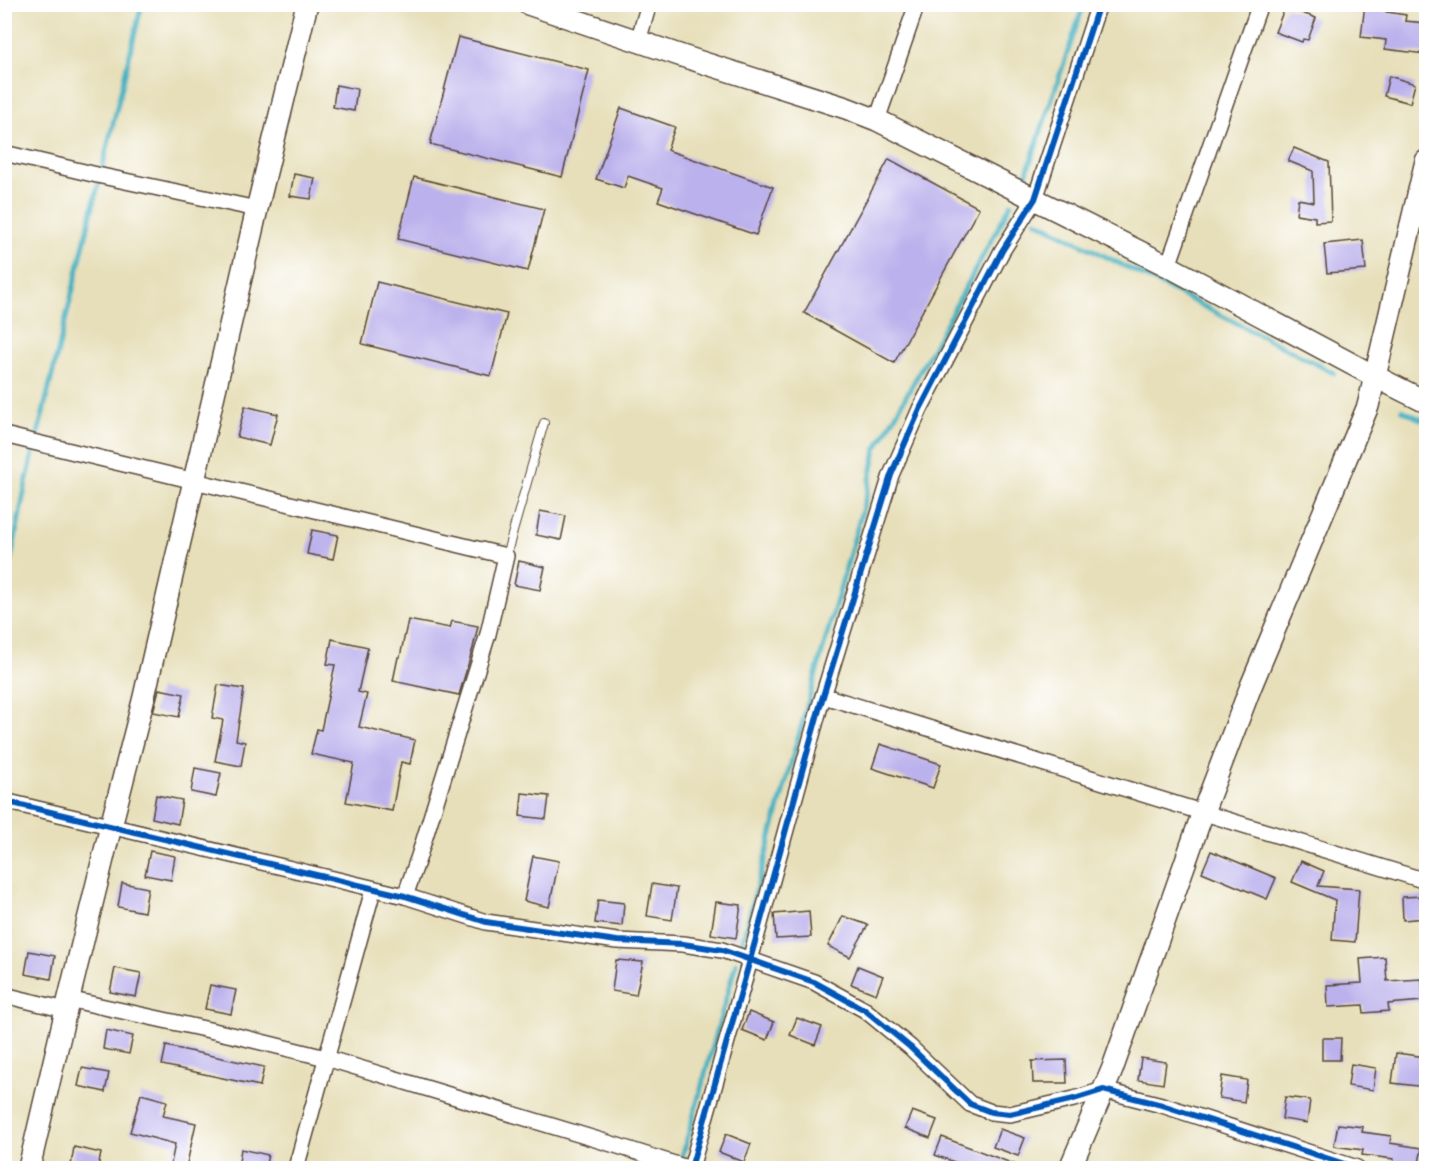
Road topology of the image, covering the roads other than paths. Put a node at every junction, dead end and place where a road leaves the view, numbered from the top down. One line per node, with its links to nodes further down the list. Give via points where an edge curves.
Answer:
1 (306, 4): 12 (street)
2 (528, 4): 7 (street)
3 (649, 4): 7 (street)
4 (917, 4): 8 (street)
5 (1099, 4): 11 (street)
6 (1260, 4): 13 (street)
7 (638, 41): 8 (street)
8 (877, 120): 11 (street)
9 (4, 153): 12 (street)
10 (1426, 170): 14 (street)
11 (1035, 198): 13 (street); 20 (street, via 996,262 894,467)
12 (257, 209): 18 (street)
13 (1167, 266): 14 (street)
14 (1376, 377): 15 (street); 22 (street, via 1368,406)
15 (1426, 402)
16 (544, 423): 19 (lane)
17 (4, 435): 18 (street)
18 (194, 480): 19 (street); 23 (street)
19 (506, 555): 26 (street, via 488,634)
20 (824, 696): 22 (street); 27 (street)
21 (4, 801): 23 (street)
22 (1203, 812): 24 (street); 31 (street)
23 (111, 826): 25 (street); 29 (street)
24 (1426, 881)
25 (373, 890): 26 (street); 30 (street)
26 (405, 896): 27 (street, via 486,922 617,941 682,944)
27 (750, 960): 31 (street, via 814,982 865,1010 970,1104 991,1112 1010,1114); 34 (street)
28 (4, 995): 29 (street)
29 (67, 1004): 30 (street, via 241,1037); 32 (street)
30 (326, 1058): 33 (street); 34 (street)
31 (1103, 1090): 35 (street); 36 (street, via 1172,1108)
32 (29, 1168)
33 (296, 1168)
34 (689, 1168)
35 (1070, 1168)
36 (1357, 1168)

